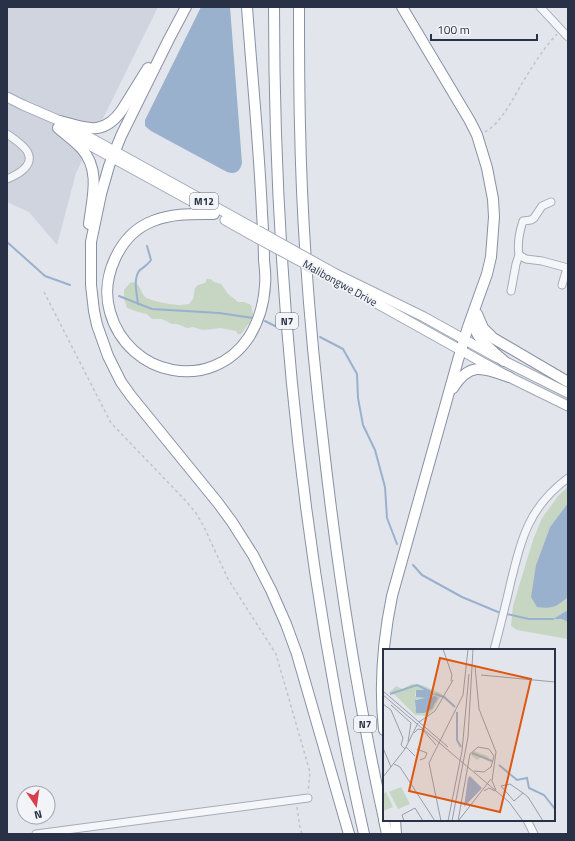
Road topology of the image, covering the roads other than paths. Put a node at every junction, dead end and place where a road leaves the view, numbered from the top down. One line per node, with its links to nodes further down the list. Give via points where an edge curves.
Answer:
1 (186, 7): 8 (highway)
2 (247, 7): 15 (highway, via 262,199 265,284 262,307 249,337 237,351 214,366 180,372 152,364 130,348 115,327 107,299 114,258 131,236 142,226 153,221 171,215)
3 (274, 7): 45 (highway, N7, via 277,157 292,379 313,558 325,634)
4 (299, 7): 39 (highway, N7, via 300,139 305,245 326,474 348,629)
5 (402, 7): 23 (highway, via 470,121 477,135 491,184 494,217 491,257)
6 (540, 7): 7 (street)
7 (568, 36)
8 (169, 38): 10 (highway, via 114,120 92,129); 12 (highway)
9 (7, 97): 10 (main road, M12)
10 (59, 125): 12 (main road, M12); 17 (highway, via 81,147 94,173 89,227)
11 (7, 134): 13 (street, via 29,153 25,168)
12 (114, 155): 15 (main road, Malibongwe Drive / M12); 16 (main road, Malibongwe Drive / M12, via 151,172); 17 (highway, via 101,194)
13 (7, 179)
14 (551, 202): 18 (street, via 542,206 534,218 523,221 518,245)
15 (214, 214): 16 (main road, Malibongwe Drive / M12)
16 (257, 234): 20 (main road, Malibongwe Drive / M12, bridge)
17 (92, 242): 44 (highway, via 92,298 97,325 108,356 131,396 232,522 271,590 297,654)
18 (519, 255): 19 (street, via 526,259); 22 (street)
19 (568, 268): 21 (street)
20 (334, 277): 25 (main road, Malibongwe Drive / M12, via 424,317); 26 (main road, Malibongwe Drive / M12)
21 (562, 286)
22 (511, 291)
23 (480, 296): 24 (highway); 25 (highway)
24 (476, 314): 27 (highway, via 476,330); 29 (highway, via 483,328 493,338)
25 (464, 340): 26 (highway); 27 (main road, Malibongwe Drive / M12)
26 (461, 350): 28 (main road, Malibongwe Drive / M12); 31 (highway)
27 (504, 361): 30 (main road, Malibongwe Drive / M12)
28 (509, 377): 31 (highway, via 487,369 476,369 459,379); 32 (main road, Malibongwe Drive / M12)
29 (568, 382)
30 (568, 393)
31 (448, 397): 34 (highway, via 392,596)
32 (568, 406)
33 (568, 478): 35 (street, via 549,494 531,518 520,547)
34 (383, 649)
35 (494, 649)
36 (383, 651): 37 (highway)
37 (383, 720)
38 (308, 798): 43 (street)
39 (383, 814)
40 (384, 821): 46 (highway, N7)
41 (394, 821): 47 (highway)
42 (528, 821): 48 (street)
43 (36, 834)
44 (349, 834)
45 (364, 834)
46 (387, 834)
47 (396, 834)
48 (534, 834)

